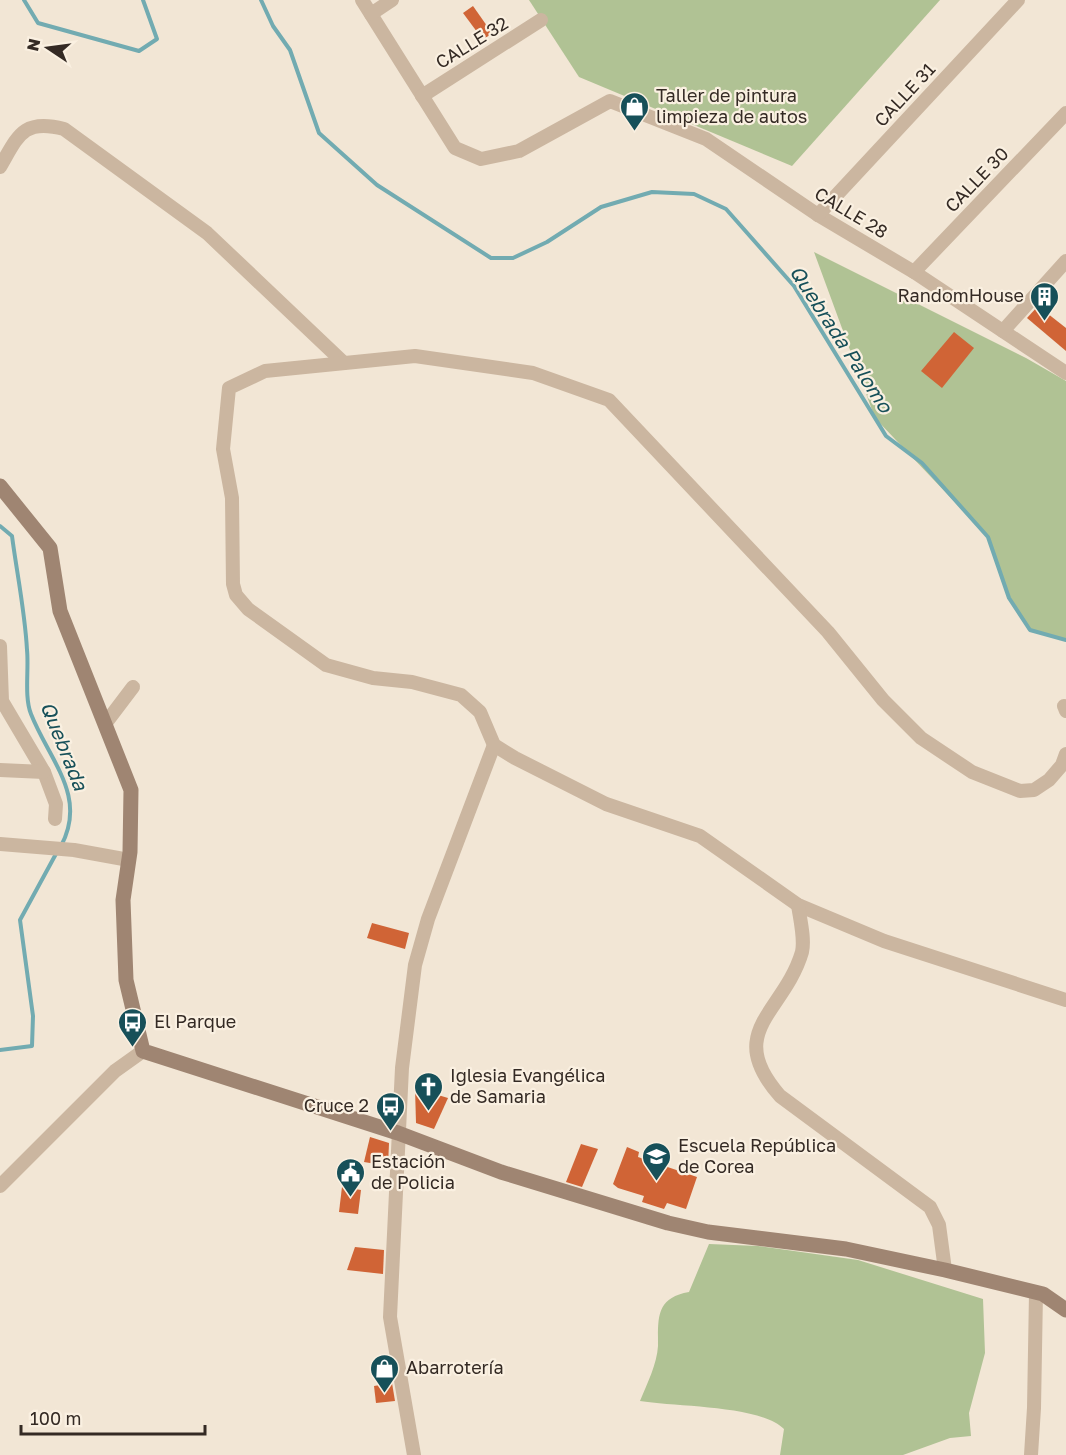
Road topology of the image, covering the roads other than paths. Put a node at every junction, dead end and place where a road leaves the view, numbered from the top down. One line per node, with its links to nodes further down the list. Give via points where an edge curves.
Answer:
1 (362, 0): 4 (street)
2 (392, 0): 4 (street)
3 (1018, 0): 9 (street, CALLE 31)
4 (371, 14): 6 (street)
5 (541, 20): 6 (street, CALLE 32)
6 (423, 96): 9 (street, CALLE 28, via 455,148 482,159 519,151 610,101 706,139)
7 (1066, 113): 11 (street, CALLE 30)
8 (0, 167): 13 (street, via 21,132 36,125 64,129 207,233)
9 (818, 215): 11 (street, CALLE 28)
10 (1066, 261): 12 (street)
11 (914, 272): 12 (street, CALLE 28)
12 (1003, 331): 14 (street, CALLE 28)
13 (345, 363): 20 (street, via 265,371 229,388 223,449 232,498 236,595 248,609 326,665 461,694 480,712); 21 (street, via 415,356 533,374 609,400 828,632 882,700 921,738 972,772 1020,791 1034,790 1049,780)
14 (1066, 373)
15 (0, 486): 19 (street, via 50,548 60,611)
16 (0, 646): 18 (street)
17 (133, 687): 19 (street)
18 (1, 701): 23 (street)
19 (105, 724): 26 (street, via 131,790)
20 (494, 745): 27 (street, via 606,804 700,836); 30 (street, via 428,919 415,965)
21 (1066, 754)
22 (0, 770): 23 (street)
23 (44, 772): 24 (street, via 56,804)
24 (55, 819)
25 (0, 844): 26 (street, via 74,850)
26 (129, 860): 29 (street, via 123,900 126,980)
27 (798, 905): 28 (street, via 884,941); 32 (street, via 802,950 778,1001 765,1017 755,1043 757,1061 766,1081 780,1096 930,1207 939,1225)
28 (1066, 1000)
29 (143, 1051): 30 (street); 31 (street, via 115,1071)
30 (398, 1132): 32 (street, via 501,1172 675,1224 708,1232 846,1249); 35 (street, via 390,1317)
31 (0, 1186)
32 (945, 1270): 33 (street)
33 (1036, 1293): 34 (street); 36 (street)
34 (1066, 1310)
35 (414, 1455)
36 (1031, 1455)

